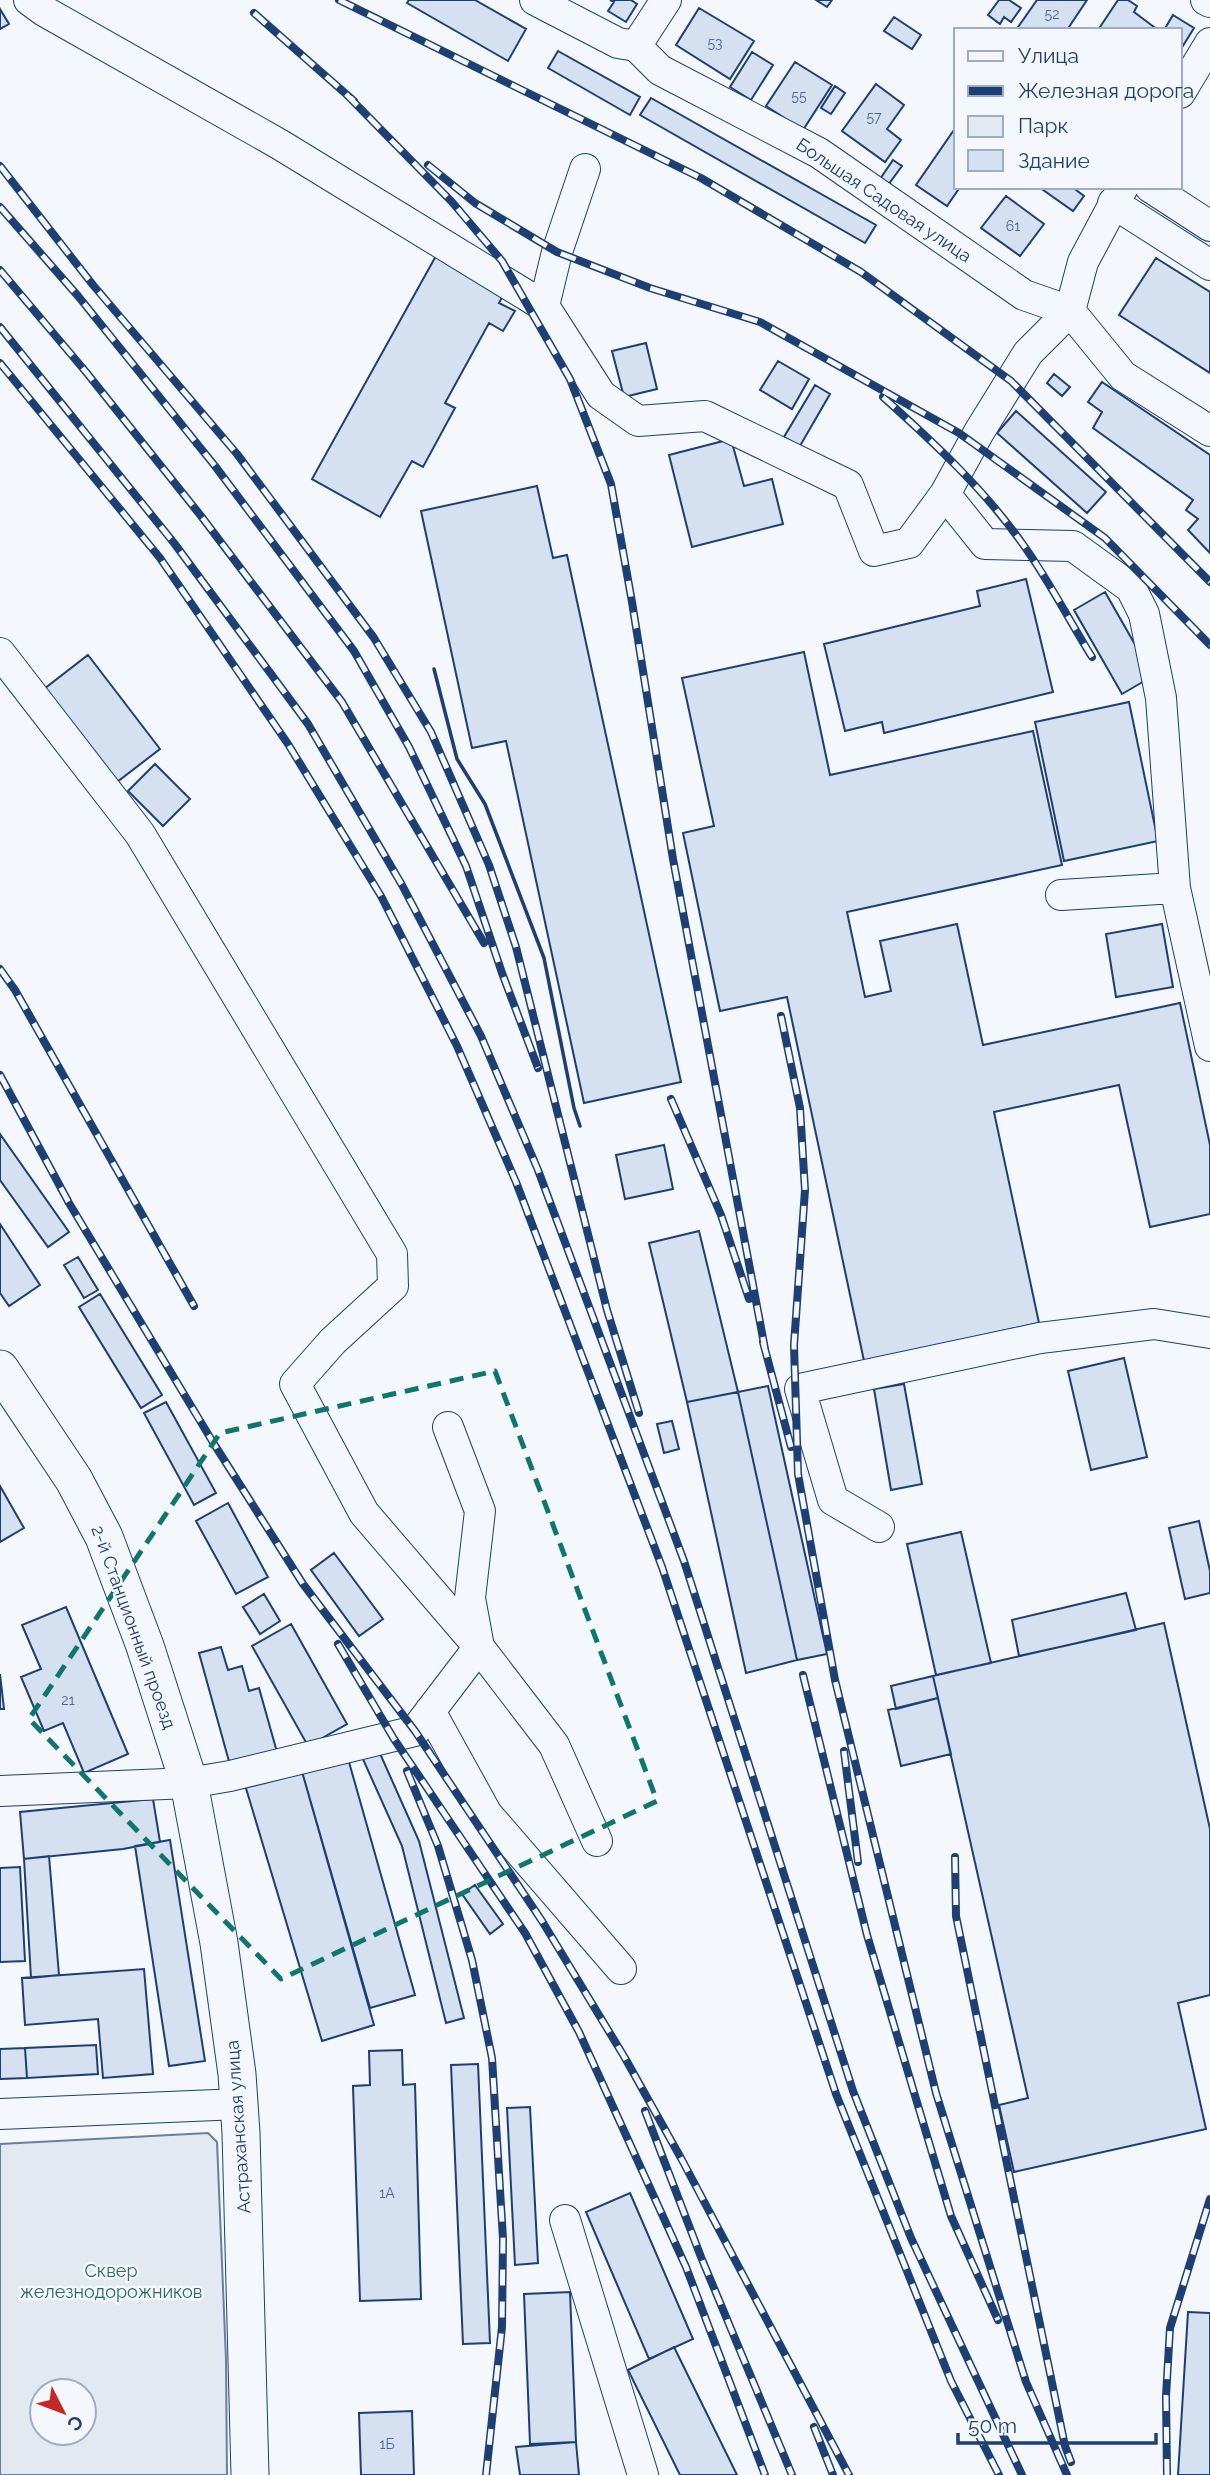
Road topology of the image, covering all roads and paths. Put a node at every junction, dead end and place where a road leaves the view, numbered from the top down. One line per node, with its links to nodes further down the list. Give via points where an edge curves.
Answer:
1 (29, 0): 12 (street, via 279,144)
2 (535, 0): 5 (street, Большая Садовая улица, via 618,43)
3 (666, 0): 5 (street)
4 (1210, 43): 6 (street)
5 (636, 46): 13 (street, Большая Садовая улица, via 660,70 819,153 1024,295)
6 (1182, 90)
7 (585, 169): 12 (street)
8 (1153, 189): 10 (street)
9 (1118, 195): 11 (street); 13 (street, via 1083,262)
10 (1210, 226)
11 (1210, 265)
12 (544, 306): 15 (street, via 601,396 638,421 705,416 848,485 874,551 909,543)
13 (1070, 311): 14 (street, via 1123,376); 15 (street, via 1028,353)
14 (1210, 432)
15 (945, 494): 17 (street, via 985,544 1073,546 1131,588 1144,614 1161,698)
16 (0, 653): 24 (street, via 140,834 392,1254 393,1286 333,1341 295,1384 364,1513)
17 (1175, 888): 18 (street); 19 (street)
18 (1061, 895)
19 (1210, 1046)
20 (1210, 1333): 23 (street, via 1154,1324 1040,1338 800,1389 833,1500)
21 (0, 1369): 26 (main road, 2-й Станционный проезд, via 74,1480 104,1537)
22 (448, 1427): 24 (street, via 480,1511 470,1598)
23 (879, 1527)
24 (479, 1647): 25 (street); 28 (street, via 554,1745)
25 (430, 1711): 26 (street, via 415,1731); 29 (street, via 487,1814)
26 (189, 1783): 27 (street); 30 (main road, Астраханская улица, via 219,1943)
27 (0, 1791)
28 (597, 1841)
29 (621, 1969)
30 (240, 2104): 31 (street); 33 (main road, Астраханская улица)
31 (0, 2113)
32 (565, 2220): 34 (street)
33 (250, 2475)
34 (643, 2475)

